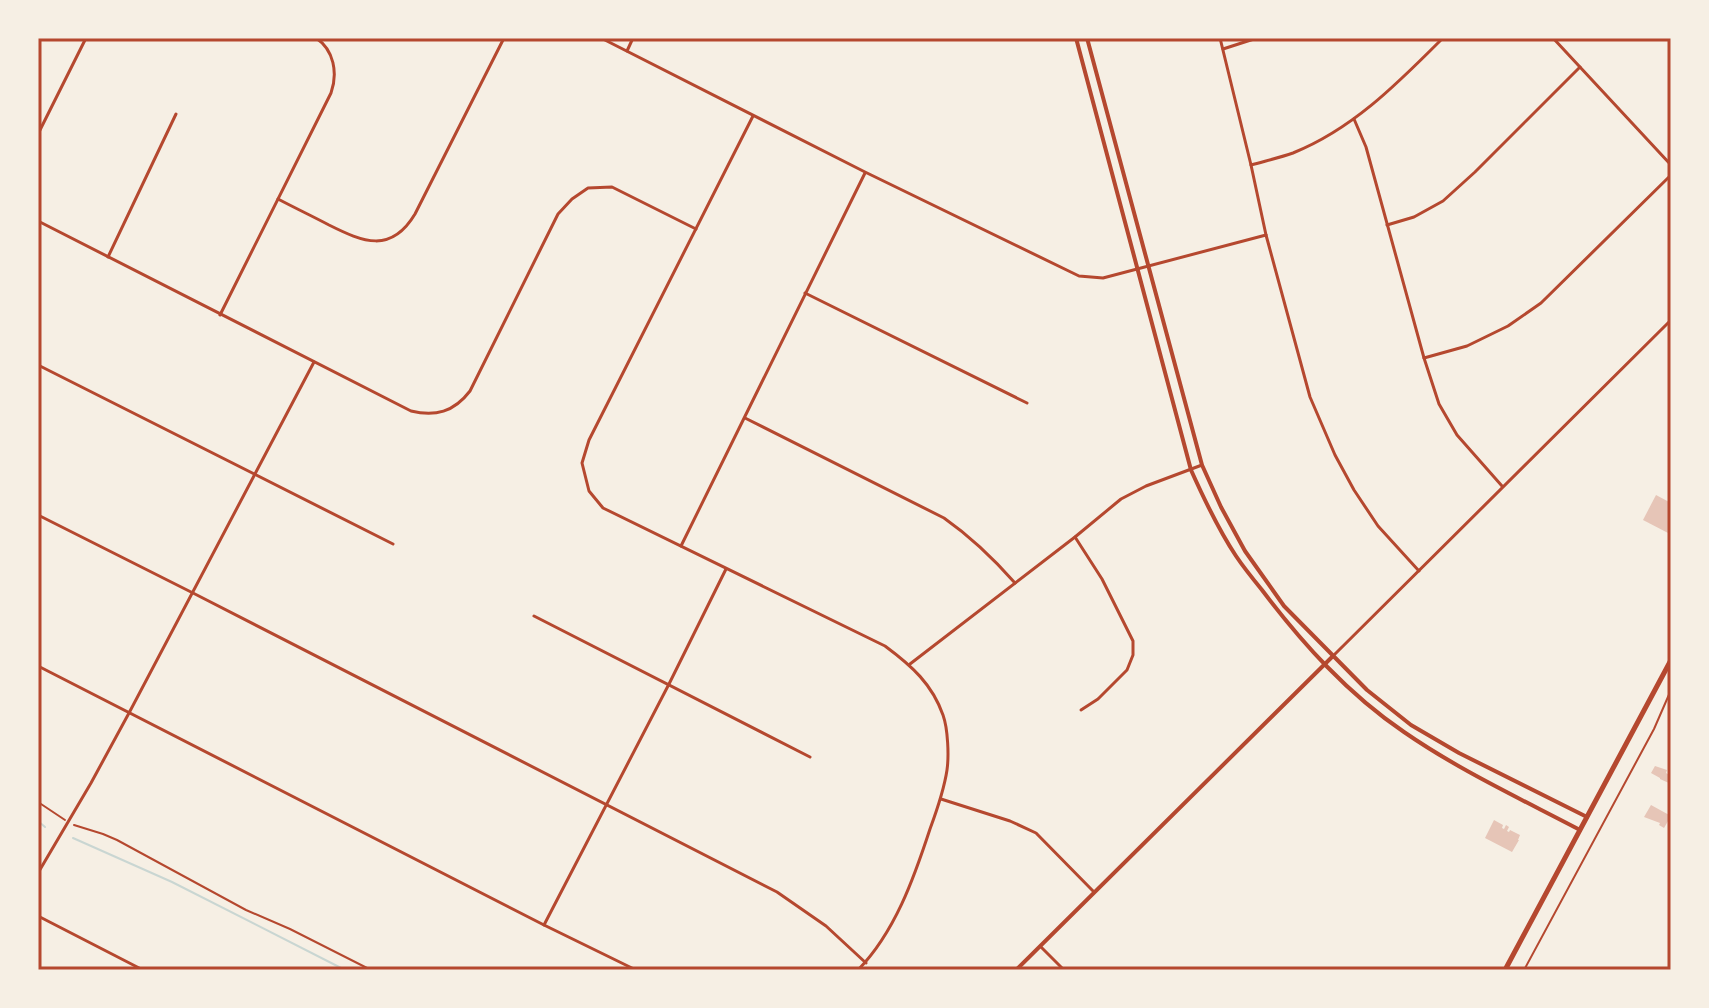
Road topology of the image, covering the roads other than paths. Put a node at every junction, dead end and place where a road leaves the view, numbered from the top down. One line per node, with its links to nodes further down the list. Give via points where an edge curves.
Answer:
1 (86, 38): 18 (street)
2 (316, 38): 23 (street, via 333,62 331,93)
3 (504, 38): 23 (street, via 415,214 399,233 379,241 356,239)
4 (601, 38): 13 (street)
5 (633, 38): 13 (street)
6 (1076, 38): 30 (street)
7 (1087, 38): 29 (street)
8 (1220, 38): 12 (street)
9 (1257, 38): 12 (street)
10 (1443, 38): 17 (street)
11 (1553, 38): 14 (street)
12 (1223, 49): 19 (street)
13 (627, 51): 16 (street)
14 (1580, 67): 20 (street); 25 (street, via 1443,201)
15 (176, 114): 28 (street)
16 (753, 116): 21 (street); 26 (street)
17 (1354, 119): 19 (street, via 1291,154); 25 (street)
18 (38, 134)
19 (1251, 165): 27 (street)
20 (1671, 165)
21 (865, 172): 30 (street, via 1079,276 1103,278); 31 (street)
22 (1671, 175): 34 (street, via 1541,303 1467,346)
23 (278, 199): 32 (street)
24 (38, 221): 28 (street)
25 (1387, 225): 34 (street)
26 (696, 229): 35 (street, via 612,187 588,188 572,199 558,214 470,391 444,412 411,411); 46 (street, via 582,463 589,491 603,508)
27 (1266, 235): 29 (street); 48 (street, via 1310,397 1335,455 1378,526)
28 (108, 257): 32 (street)
29 (1149, 268): 30 (street); 39 (street)
30 (1138, 270): 40 (street)
31 (805, 293): 37 (street); 38 (street)
32 (220, 315): 35 (street)
33 (1671, 320): 42 (street)
34 (1424, 358): 42 (street, via 1439,404 1457,435)
35 (314, 362): 41 (street)
36 (38, 365): 41 (street)
37 (1027, 403)
38 (744, 417): 46 (street); 49 (street, via 944,518 991,555)
39 (1202, 465): 40 (street); 52 (street, via 1245,551 1284,606)
40 (1191, 470): 44 (street, via 1121,499); 55 (street, via 1236,556)
41 (255, 476): 45 (street); 50 (street)
42 (1502, 486): 48 (street)
43 (38, 515): 50 (street)
44 (1075, 537): 49 (street); 58 (street, via 1133,641 1127,670)
45 (393, 544)
46 (681, 546): 47 (street)
47 (726, 569): 54 (street, via 885,646); 57 (street)
48 (1419, 571): 52 (street)
49 (1015, 583): 54 (street)
50 (193, 593): 59 (street); 62 (street)
51 (534, 616): 57 (street)
52 (1332, 657): 55 (street); 63 (street, via 1411,725)
53 (1671, 660): 63 (main road)
54 (910, 664): 61 (street, via 945,718 948,754)
55 (1324, 665): 64 (street, via 1405,733); 66 (street)
56 (38, 666): 59 (street)
57 (669, 684): 60 (street); 62 (street)
58 (1081, 710)
59 (129, 713): 65 (street); 68 (street)
60 (810, 757)
61 (940, 799): 66 (street, via 1036,833); 70 (street, via 906,895)
62 (607, 805): 68 (street); 70 (street, via 777,892)
63 (1587, 817): 64 (main road)
64 (1580, 830): 76 (main road)
65 (38, 873)
66 (1094, 892): 69 (street)
67 (38, 916): 71 (street)
68 (544, 925): 72 (street)
69 (1040, 947): 74 (street); 75 (street)
70 (866, 963): 73 (street)
71 (143, 970)
72 (636, 970)
73 (858, 970)
74 (1016, 970)
75 (1064, 970)
76 (1505, 970)

